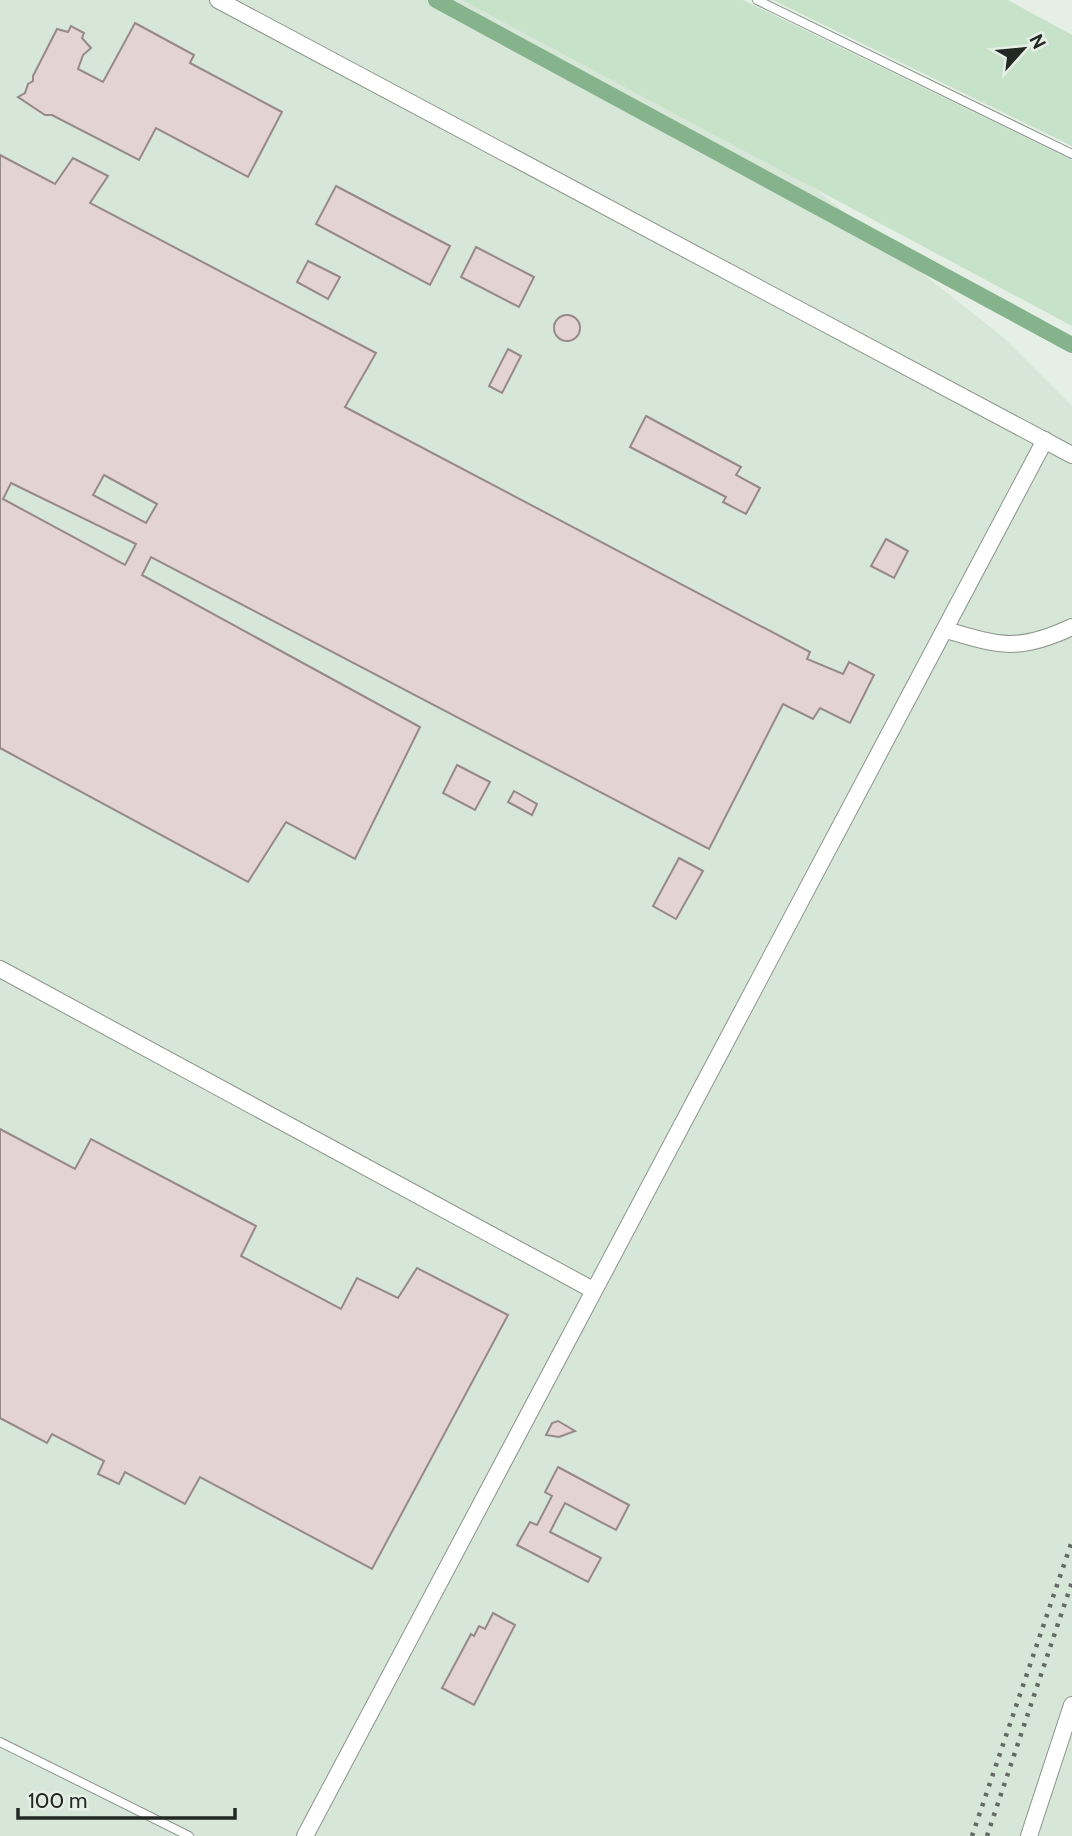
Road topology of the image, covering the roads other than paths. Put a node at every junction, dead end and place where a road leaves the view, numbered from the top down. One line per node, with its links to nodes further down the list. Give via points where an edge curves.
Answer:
1 (218, 0): 4 (street)
2 (757, 0): 3 (lane)
3 (1072, 153)
4 (1045, 440): 5 (street); 7 (street)
5 (1072, 455)
6 (1072, 627): 7 (street, via 1032,644 1013,645)
7 (946, 630): 9 (street, via 789,931)
8 (0, 969): 9 (street)
9 (593, 1290): 13 (street)
10 (1072, 1705): 14 (street)
11 (0, 1742): 12 (lane)
12 (189, 1836)
13 (305, 1836)
14 (1029, 1836)

